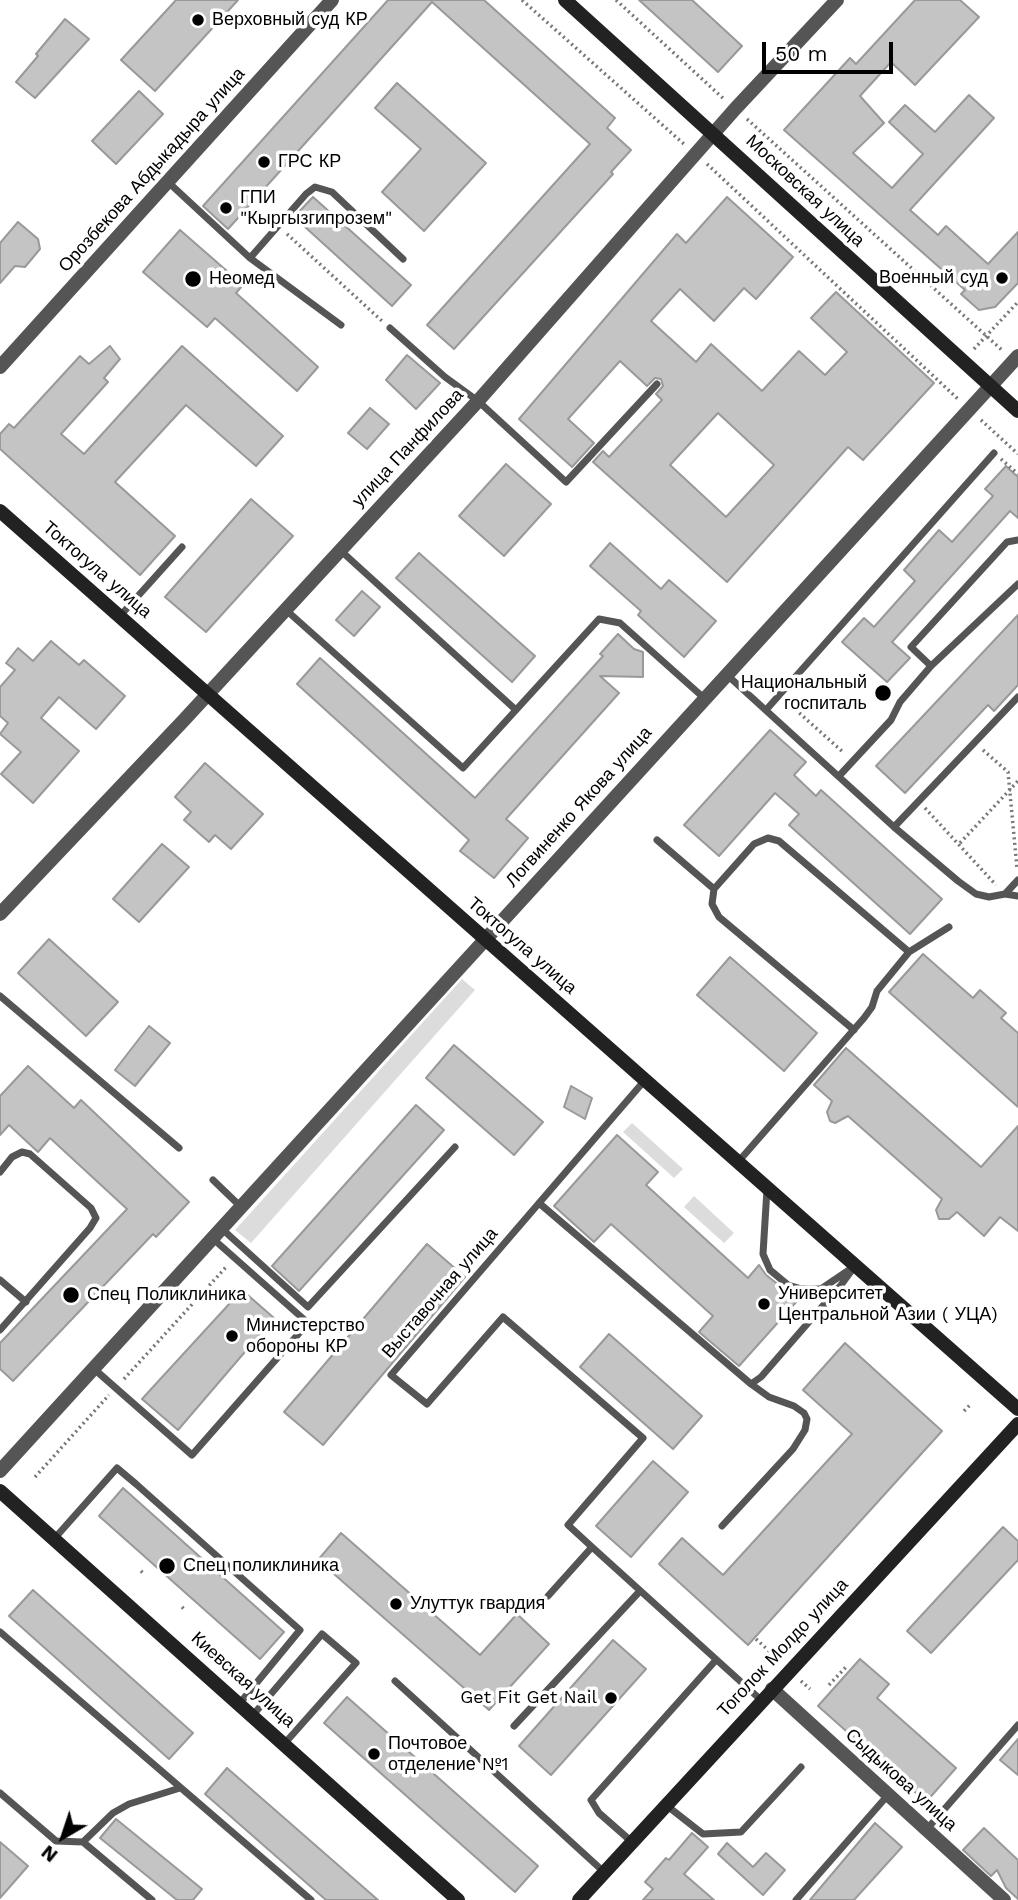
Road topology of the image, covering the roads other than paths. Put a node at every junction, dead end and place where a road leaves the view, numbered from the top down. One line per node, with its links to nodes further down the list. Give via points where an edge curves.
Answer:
1 (332, 0): 5 (street, Орозбекова Абдыкадыра улица)
2 (565, 0): 4 (main road, Московская улица)
3 (837, 0): 4 (street, улица Панфилова)
4 (713, 133): 13 (main road, Московская улица); 14 (street, улица Панфилова)
5 (168, 182): 6 (lane); 11 (street, Орозбекова Абдыкадыра улица)
6 (250, 258): 7 (lane, via 315,187 332,192); 8 (lane)
7 (403, 259)
8 (341, 325)
9 (390, 328): 14 (lane)
10 (1016, 358): 13 (street, Логвиненко Якова улица)
11 (0, 366)
12 (657, 384): 14 (lane, via 566,482)
13 (990, 387): 15 (main road, Московская улица); 25 (street, Логвиненко Якова улица)
14 (478, 401): 20 (street, улица Панфилова)
15 (1018, 411)
16 (994, 453): 29 (lane)
17 (0, 511): 23 (main road, Токтогула улица)
18 (1018, 540): 24 (lane, via 1007,542 911,647)
19 (182, 547): 23 (lane)
20 (340, 550): 22 (street, улица Панфилова); 30 (lane)
21 (1018, 584): 24 (lane)
22 (285, 610): 26 (street, улица Панфилова); 30 (lane, via 463,768)
23 (120, 616): 26 (main road, Токтогула улица)
24 (932, 666): 31 (lane, via 900,702 891,720)
25 (726, 674): 28 (street, Логвиненко Якова улица); 29 (lane)
26 (208, 693): 38 (street, улица Панфилова); 40 (main road, Токтогула улица)
27 (1018, 697): 32 (lane)
28 (704, 698): 30 (lane, via 620,623 599,619); 40 (street, Логвиненко Якова улица)
29 (766, 709): 31 (lane)
30 (516, 710)
31 (839, 776): 32 (lane)
32 (894, 827): 36 (lane, via 976,894)
33 (657, 840): 35 (lane)
34 (1018, 880): 36 (lane)
35 (713, 889): 41 (lane, via 754,844 768,838 779,841); 43 (lane, via 712,904 719,917)
36 (1004, 894): 37 (lane)
37 (1018, 896)
38 (0, 914)
39 (949, 927): 41 (lane)
40 (485, 939): 44 (main road, Токтогула улица); 52 (street, Логвиненко Якова улица)
41 (909, 952): 43 (lane, via 877,991 872,1007)
42 (0, 996): 46 (lane)
43 (854, 1030): 47 (lane)
44 (645, 1080): 47 (main road, Токтогула улица); 51 (lane, Выставочная улица)
45 (454, 1147): 53 (lane, via 308,1307 243,1248)
46 (179, 1148)
47 (738, 1162): 50 (main road, Токтогула улица)
48 (0, 1172): 56 (lane, via 12,1157 30,1154 91,1208 96,1218)
49 (213, 1180): 52 (lane)
50 (767, 1188): 54 (main road, Токтогула улица); 54 (lane, via 763,1254 770,1270 788,1285 821,1289)
51 (539, 1203): 59 (lane); 66 (lane, Выставочная улица, via 391,1375 427,1404 503,1317 643,1438 568,1525)
52 (240, 1206): 53 (street, Логвиненко Якова улица)
53 (216, 1233): 58 (street, Логвиненко Якова улица); 58 (lane, via 308,1322 192,1455)
54 (855, 1266): 59 (lane); 60 (main road, Токтогула улица)
55 (0, 1280): 56 (lane)
56 (26, 1302): 57 (lane)
57 (0, 1330)
58 (93, 1368): 62 (street, Логвиненко Якова улица)
59 (751, 1384): 64 (lane, via 804,1413 806,1430)
60 (1018, 1409)
61 (1018, 1424): 72 (main road, Тоголок Молдо улица)
62 (0, 1471)
63 (0, 1491): 65 (main road, Киевская улица)
64 (722, 1526)
65 (54, 1539): 74 (main road, Киевская улица); 74 (lane, via 117,1468 136,1484 300,1630)
66 (592, 1547): 67 (lane); 68 (lane)
67 (640, 1591): 70 (lane); 77 (lane)
68 (548, 1595)
69 (0, 1632): 80 (lane)
70 (716, 1660): 73 (lane); 86 (lane, via 591,1800 598,1813)
71 (395, 1681): 87 (lane)
72 (772, 1689): 73 (main road, Тоголок Молдо улица); 82 (street, Сыдыкова улица)
73 (761, 1700): 83 (main road, Тоголок Молдо улица)
74 (240, 1703): 75 (main road, Киевская улица)
75 (253, 1715): 78 (main road, Киевская улица); 78 (lane, via 322,1634 356,1663)
76 (1018, 1725): 84 (lane)
77 (514, 1726)
78 (285, 1743): 90 (main road, Киевская улица)
79 (801, 1767): 83 (lane, via 741,1832 703,1834)
80 (180, 1788): 85 (lane, via 113,1813); 89 (lane)
81 (0, 1793): 85 (lane, via 55,1841)
82 (888, 1795): 84 (street, Сыдыкова улица); 92 (lane)
83 (666, 1805): 86 (main road, Тоголок Молдо улица)
84 (926, 1829): 93 (street, Сыдыкова улица)
85 (83, 1842): 88 (lane)
86 (632, 1842): 87 (main road, Тоголок Молдо улица)
87 (604, 1872): 91 (main road, Тоголок Молдо улица)
88 (152, 1900)
89 (311, 1900)
90 (458, 1900)
91 (579, 1900)
92 (796, 1900)
93 (1004, 1900)

